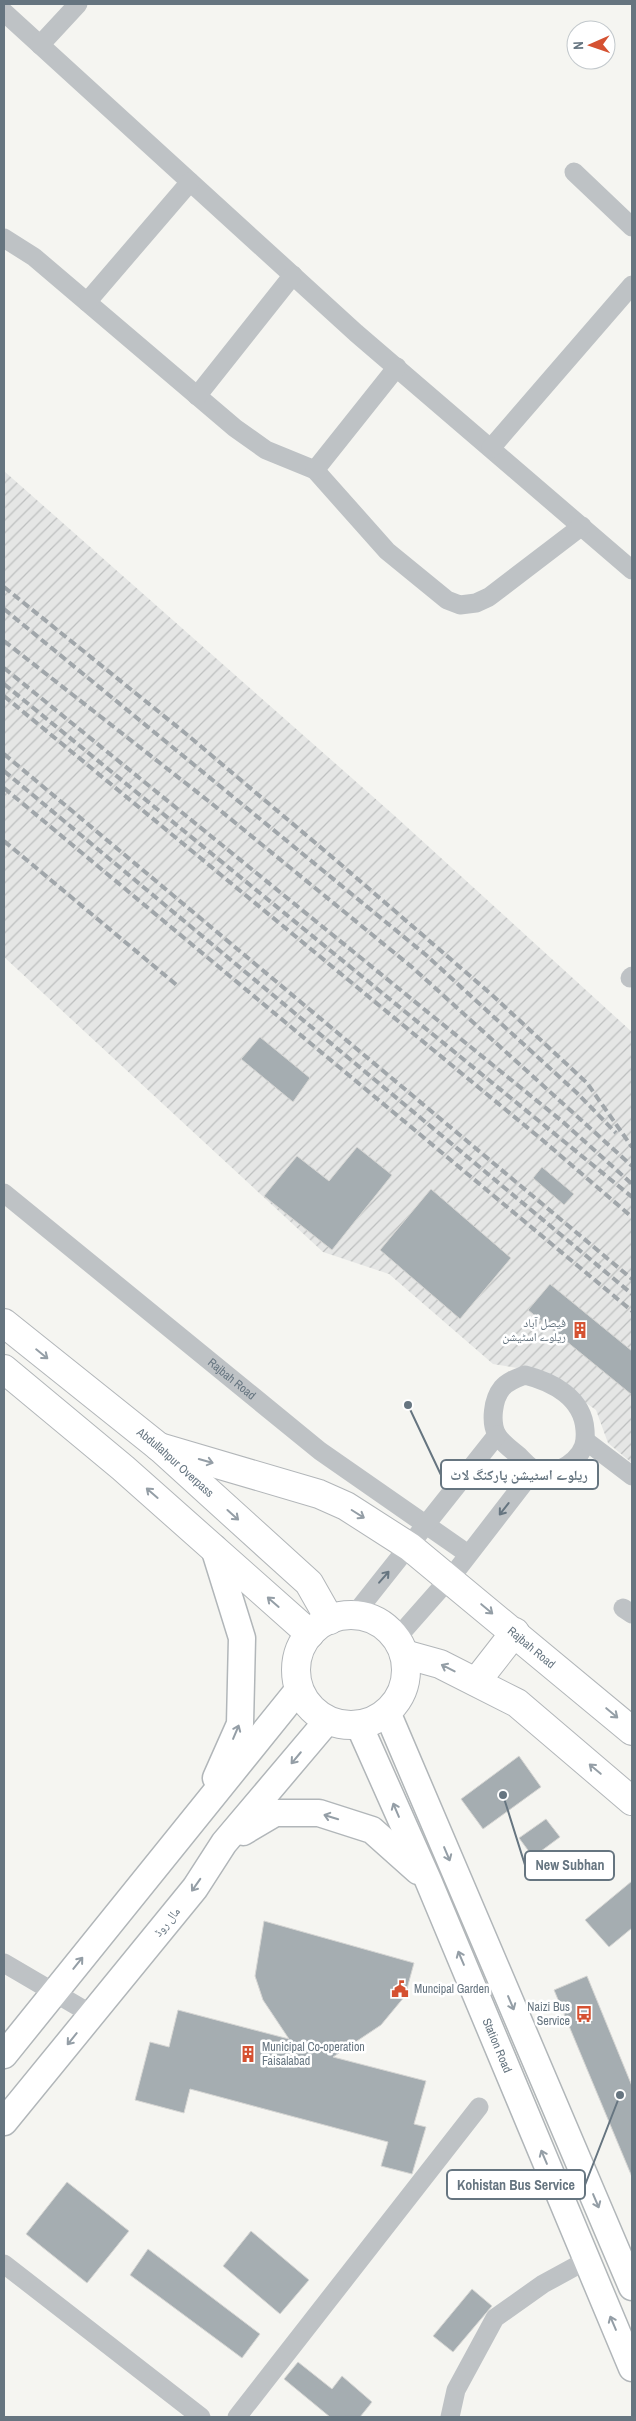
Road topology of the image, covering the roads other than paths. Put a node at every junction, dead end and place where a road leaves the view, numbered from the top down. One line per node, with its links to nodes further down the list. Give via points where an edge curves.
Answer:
1 (78, 4): 3 (street)
2 (4, 12): 3 (street)
3 (40, 45): 5 (street)
4 (574, 172): 6 (street)
5 (190, 182): 8 (street); 10 (street)
6 (632, 227)
7 (4, 238): 10 (street, via 34,257)
8 (293, 275): 11 (street); 12 (street)
9 (632, 285): 13 (street)
10 (87, 302): 12 (street)
11 (397, 367): 13 (street); 14 (street)
12 (197, 396): 14 (street, via 266,450)
13 (491, 448): 15 (street)
14 (315, 470): 15 (street, via 387,551 447,600 460,605 489,597)
15 (582, 526): 16 (street)
16 (632, 570)
17 (4, 1192): 25 (street, Rajbah Road, via 320,1451)
18 (4, 1323): 22 (main road, Abdullahpur Overpass, one-way to 22)
19 (4, 1369): 26 (main road, one-way to 19)
20 (497, 1435): 21 (street, via 493,1415 502,1388 511,1380 526,1375 555,1386 580,1408 585,1419); 23 (street); 25 (street)
21 (586, 1441): 23 (street, via 573,1462 557,1471 545,1474); 24 (street)
22 (159, 1447): 25 (main road, Rajbah Road, one-way to 25, via 319,1494); 29 (main road, Abdullahpur Overpass, one-way to 29, via 308,1584)
23 (534, 1470): 27 (street, one-way to 27)
24 (632, 1476)
25 (418, 1537): 27 (street, Rajbah Road); 28 (main road, Rajbah Road); 29 (street, one-way to 25)
26 (214, 1548): 29 (main road, one-way to 26); 39 (main road, one-way to 26, via 240,1724 241,1631)
27 (468, 1554): 28 (street)
28 (449, 1578): 30 (main road, Rajbah Road, one-way to 30); 31 (street)
29 (331, 1623): 31 (main road, via 377,1622); 33 (main road, via 302,1646 296,1675)
30 (515, 1632): 32 (main road); 37 (main road, Rajbah Road, one-way to 37)
31 (400, 1646): 32 (main road, one-way to 31); 34 (main road, via 406,1670 404,1686)
32 (476, 1682): 38 (main road, one-way to 32, via 517,1703)
33 (300, 1689): 35 (main road, via 311,1707); 39 (main road)
34 (387, 1712): 36 (main road, via 374,1721); 50 (main road, one-way to 50)
35 (328, 1720): 36 (main road, via 343,1725); 40 (main road, مال روڈ, one-way to 40)
36 (359, 1725): 41 (main road, Station Road, one-way to 36)
37 (632, 1731)
38 (632, 1801)
39 (203, 1809): 43 (main road, one-way to 39)
40 (224, 1843): 41 (main road, one-way to 40, via 372,1830 319,1813 275,1813); 44 (main road, مال روڈ, one-way to 44, via 195,1888)
41 (428, 1880): 48 (main road, Station Road, one-way to 41)
42 (4, 1963): 43 (street)
43 (54, 1992): 44 (street); 45 (main road)
44 (92, 2014): 47 (main road, مال روڈ, one-way to 47)
45 (4, 2055)
46 (480, 2107): 53 (street)
47 (4, 2122)
48 (587, 2260): 51 (main road, Station Road, one-way to 48); 54 (street, via 543,2284 495,2318 456,2390)
49 (4, 2264): 52 (street)
50 (632, 2287)
51 (632, 2368)
52 (201, 2417)
53 (236, 2417)
54 (450, 2417)

